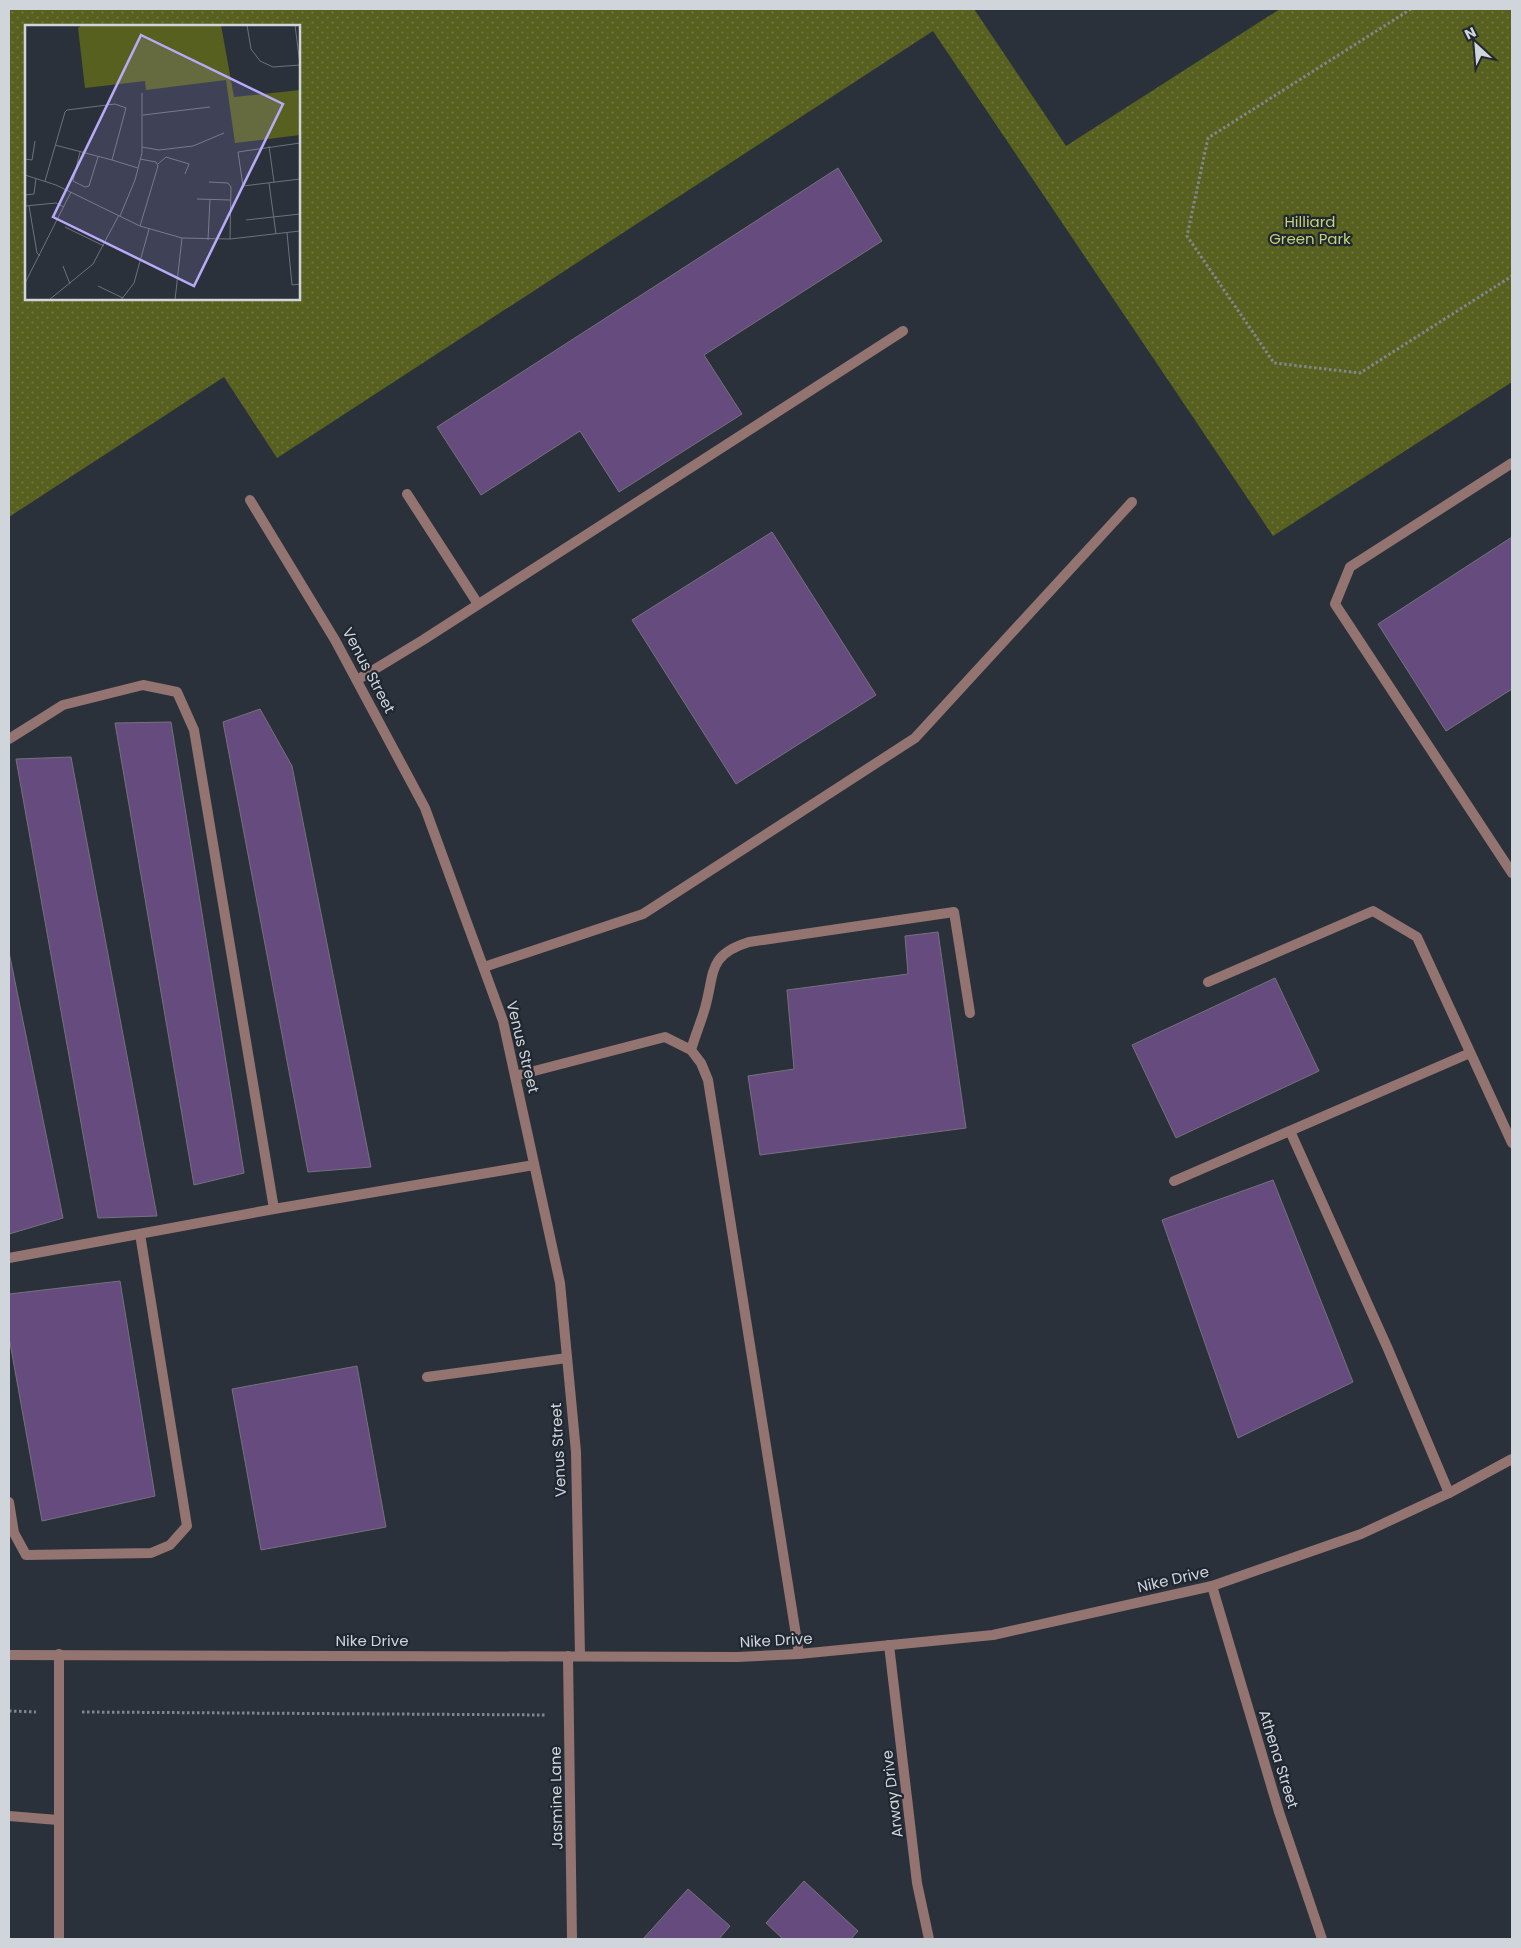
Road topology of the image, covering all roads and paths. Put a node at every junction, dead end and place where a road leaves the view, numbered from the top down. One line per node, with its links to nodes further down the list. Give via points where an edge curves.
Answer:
1 (1411, 9): 2 (path, via 1208,138 1187,236 1274,363 1360,373)
2 (1512, 276)
3 (903, 331): 8 (street)
4 (1512, 463): 11 (street, via 1350,567 1336,604)
5 (407, 494): 8 (street)
6 (250, 500): 9 (street, Venus Street)
7 (1132, 502): 12 (street, via 915,738 643,914)
8 (478, 604): 9 (street)
9 (357, 680): 12 (street, Venus Street, via 425,808)
10 (9, 740): 22 (street, via 63,705 143,685 178,692 194,730)
11 (1512, 873)
12 (484, 967): 17 (street, Venus Street, via 503,1020)
13 (1208, 982): 16 (street, via 1373,911 1417,937)
14 (970, 1013): 15 (street, via 954,912 734,946 718,958 711,974 705,1007)
15 (691, 1050): 17 (street, via 664,1037); 33 (street, via 708,1080)
16 (1470, 1053): 18 (street); 19 (street)
17 (515, 1076): 20 (street, Venus Street)
18 (1290, 1131): 21 (street); 28 (street, via 1388,1349)
19 (1512, 1142)
20 (534, 1165): 22 (street); 25 (street, Venus Street, via 560,1283)
21 (1174, 1181)
22 (274, 1209): 23 (street)
23 (140, 1234): 24 (street); 29 (street, via 187,1526 170,1544 151,1553 26,1555 14,1533)
24 (9, 1258)
25 (567, 1358): 26 (street); 36 (street, Venus Street, via 576,1452)
26 (427, 1376)
27 (1512, 1459): 28 (street, Nike Drive)
28 (1448, 1493): 30 (street, Nike Drive, via 1361,1534)
29 (9, 1502)
30 (1212, 1586): 31 (street, Nike Drive, via 993,1634); 45 (street, Athena Street, via 1279,1812)
31 (889, 1645): 33 (street, Nike Drive); 44 (street, Arway Drive, via 917,1883)
32 (59, 1654): 34 (street, Nike Drive); 35 (street, Nike Drive); 38 (street)
33 (799, 1654): 36 (street, Nike Drive)
34 (9, 1655)
35 (568, 1656): 36 (street, Nike Drive); 39 (street, Jasmine Lane)
36 (580, 1656)
37 (9, 1711): 38 (path)
38 (59, 1712): 39 (path); 41 (street)
39 (569, 1715): 43 (street, Jasmine Lane)
40 (9, 1816): 41 (street)
41 (58, 1820): 42 (street)
42 (59, 1939)
43 (572, 1939)
44 (928, 1939)
45 (1322, 1939)

